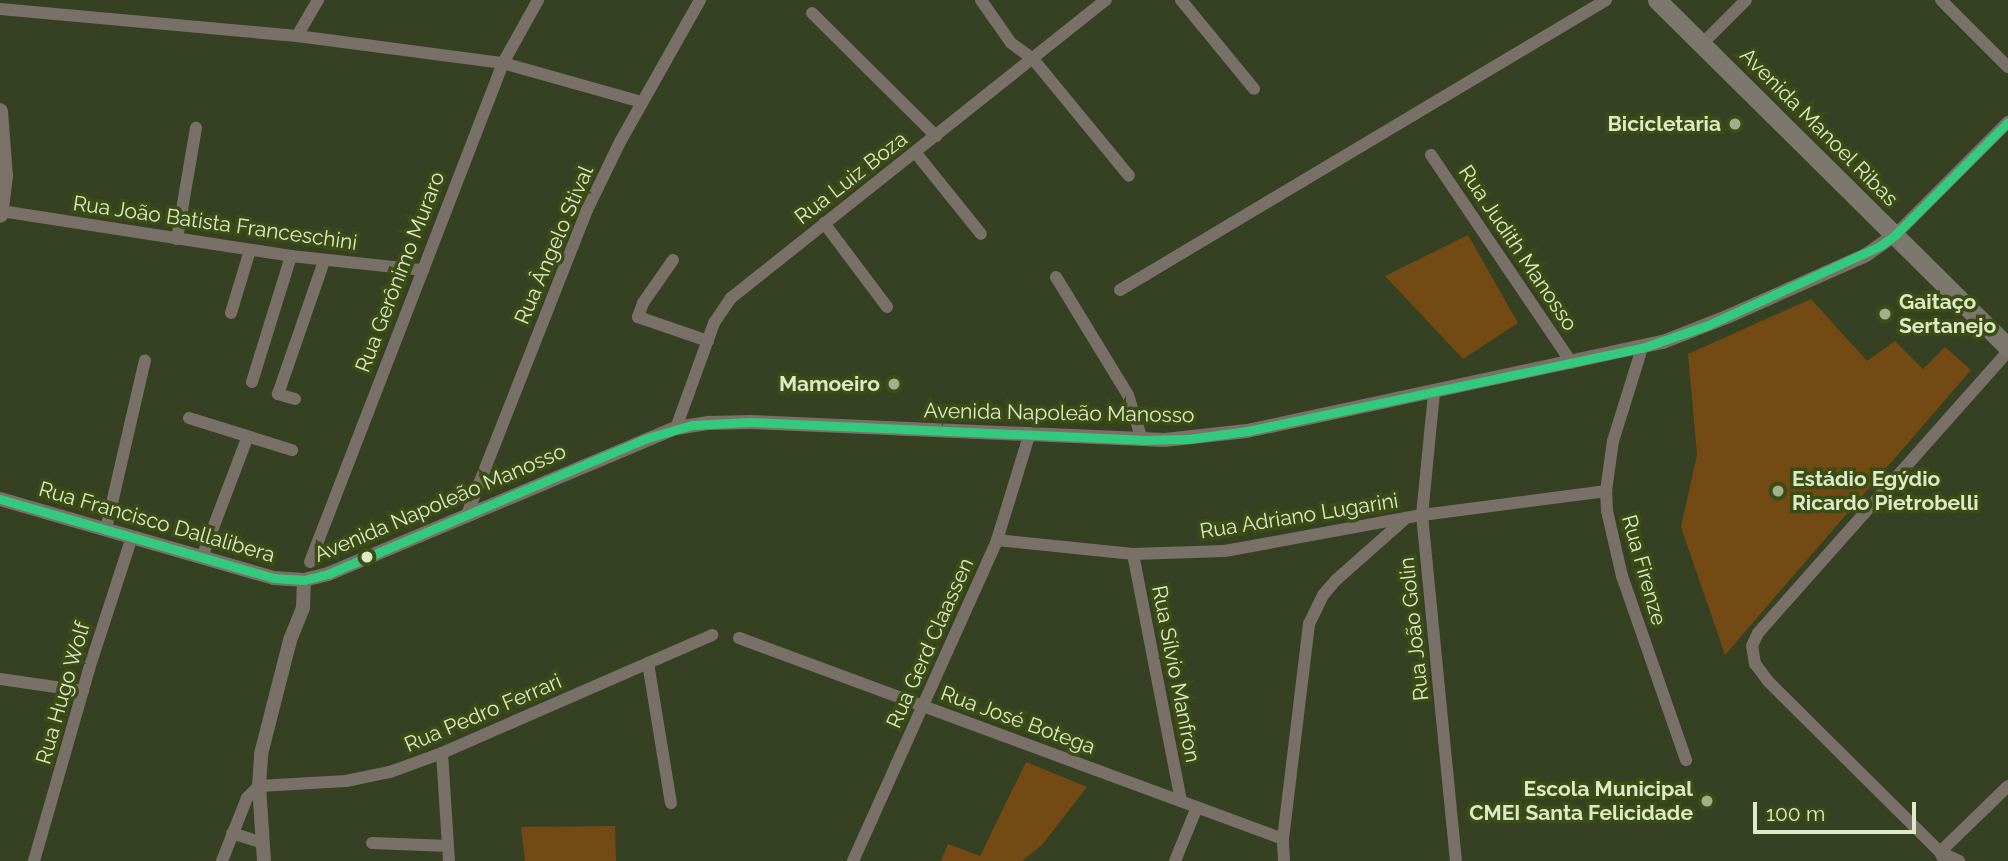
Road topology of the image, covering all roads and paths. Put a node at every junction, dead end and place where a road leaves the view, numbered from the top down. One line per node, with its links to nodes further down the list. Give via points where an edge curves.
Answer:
1 (318, 0): 13 (street)
2 (538, 0): 16 (street, Rua Gerônimo Muraro)
3 (700, 0): 19 (street, Rua Ângelo Stival)
4 (981, 0): 15 (street, via 1011,43)
5 (1106, 0): 15 (street, Rua Luiz Boza)
6 (1181, 0): 18 (street)
7 (1606, 0): 38 (street)
8 (1657, 0): 14 (main road, Avenida Manoel Ribas)
9 (1746, 0): 14 (street)
10 (1941, 0): 17 (street)
11 (0, 9): 13 (street)
12 (812, 13): 23 (street)
13 (298, 36): 16 (street)
14 (1703, 44): 30 (main road, Avenida Manoel Ribas)
15 (1033, 58): 23 (street, Rua Luiz Boza); 26 (street)
16 (503, 63): 19 (street); 36 (street, Rua Gerônimo Muraro)
17 (2008, 67)
18 (1254, 89)
19 (642, 102): 58 (street, Rua Ângelo Stival, via 578,232)
20 (0, 111): 27 (main road, via 5,176)
21 (2008, 122): 30 (street)
22 (196, 128): 31 (street)
23 (936, 136): 24 (street, Rua Luiz Boza)
24 (915, 152): 28 (street, Rua Luiz Boza); 29 (street)
25 (1431, 155): 45 (street, Rua Judith Manosso)
26 (1129, 176)
27 (0, 213): 31 (street, Rua João Batista Franceschini)
28 (824, 223): 39 (street); 41 (street, Rua Luiz Boza, via 731,298)
29 (981, 234)
30 (1895, 235): 42 (street, Avenida Napoleão Manosso, via 1866,255 1757,304); 43 (main road, Avenida Manoel Ribas)
31 (177, 239): 32 (street, Rua João Batista Franceschini)
32 (250, 250): 33 (street, Rua João Batista Franceschini); 40 (street)
33 (291, 256): 35 (street, Rua João Batista Franceschini); 46 (street)
34 (673, 260): 41 (street, via 638,317)
35 (324, 261): 36 (street, Rua João Batista Franceschini); 48 (street, via 278,394)
36 (423, 270): 65 (street, Rua Gerônimo Muraro)
37 (1056, 277): 53 (street, via 1128,395)
38 (1120, 290)
39 (887, 307)
40 (231, 313)
41 (708, 341): 50 (street, Rua Luiz Boza)
42 (1642, 348): 45 (street, Avenida Napoleão Manosso); 55 (street, Rua Firenze, via 1618,421)
43 (2008, 349): 85 (street, via 1758,633 1752,646 1755,664 1768,681)
44 (145, 360): 60 (street)
45 (1572, 363): 47 (street, Avenida Napoleão Manosso)
46 (252, 382)
47 (1434, 393): 53 (street, Avenida Napoleão Manosso, via 1236,433); 57 (street, Rua João Golin)
48 (295, 399)
49 (189, 418): 51 (street)
50 (676, 428): 52 (street, Avenida Napoleão Manosso, via 750,422); 58 (street, Avenida Napoleão Manosso)
51 (248, 436): 54 (street); 64 (street)
52 (1029, 436): 53 (street, Avenida Napoleão Manosso); 62 (street, Rua Gerd Claassen)
53 (1142, 440)
54 (292, 450)
55 (1606, 491): 57 (street, Rua Adriano Lugarini); 74 (street, Rua Firenze, via 1615,552)
56 (0, 499): 60 (street, Rua Francisco Dallalibera)
57 (1422, 514): 59 (street, Rua Adriano Lugarini); 93 (street, Rua João Golin)
58 (466, 516): 66 (street, Avenida Napoleão Manosso)
59 (1406, 518): 63 (street, Rua Adriano Lugarini, via 1247,548); 81 (street, via 1336,580 1314,610 1305,643)
60 (106, 530): 61 (street, Rua Francisco Dallalibera)
61 (132, 537): 64 (street, Rua Francisco Dallalibera); 71 (street, Rua Hugo Wolf)
62 (997, 540): 63 (street, Rua Adriano Lugarini); 72 (street, Rua Gerd Claassen)
63 (1133, 554): 77 (street, Rua Sílvio Manfron)
64 (202, 557): 66 (street, Rua Francisco Dallalibera, via 274,578)
65 (310, 562)
66 (304, 580): 75 (street, via 294,605 290,640 264,739)
67 (712, 635): 69 (street, Rua Pedro Ferrari)
68 (739, 638): 72 (street, Rua José Botega)
69 (648, 663): 73 (street, Rua Pedro Ferrari); 78 (street)
70 (0, 680): 71 (street)
71 (83, 691): 86 (street, Rua Hugo Wolf)
72 (922, 705): 77 (street, Rua José Botega); 90 (street, Rua Gerd Claassen)
73 (442, 753): 75 (street, Rua Pedro Ferrari, via 371,778); 84 (street)
74 (1686, 760)
75 (258, 786): 80 (street, via 247,798); 82 (street)
76 (2008, 786): 85 (street)
77 (1181, 801): 79 (street, Rua José Botega)
78 (671, 803)
79 (1197, 807): 81 (street, Rua José Botega); 91 (street)
80 (232, 833): 82 (street); 87 (street)
81 (1283, 839): 92 (street)
82 (262, 843): 88 (street)
83 (372, 843): 84 (street)
84 (448, 846): 89 (street)
85 (1943, 857): 94 (street)
86 (34, 861)
87 (222, 861)
88 (264, 861)
89 (449, 861)
90 (853, 861)
91 (1175, 861)
92 (1284, 861)
93 (1456, 861)
94 (1959, 861)

